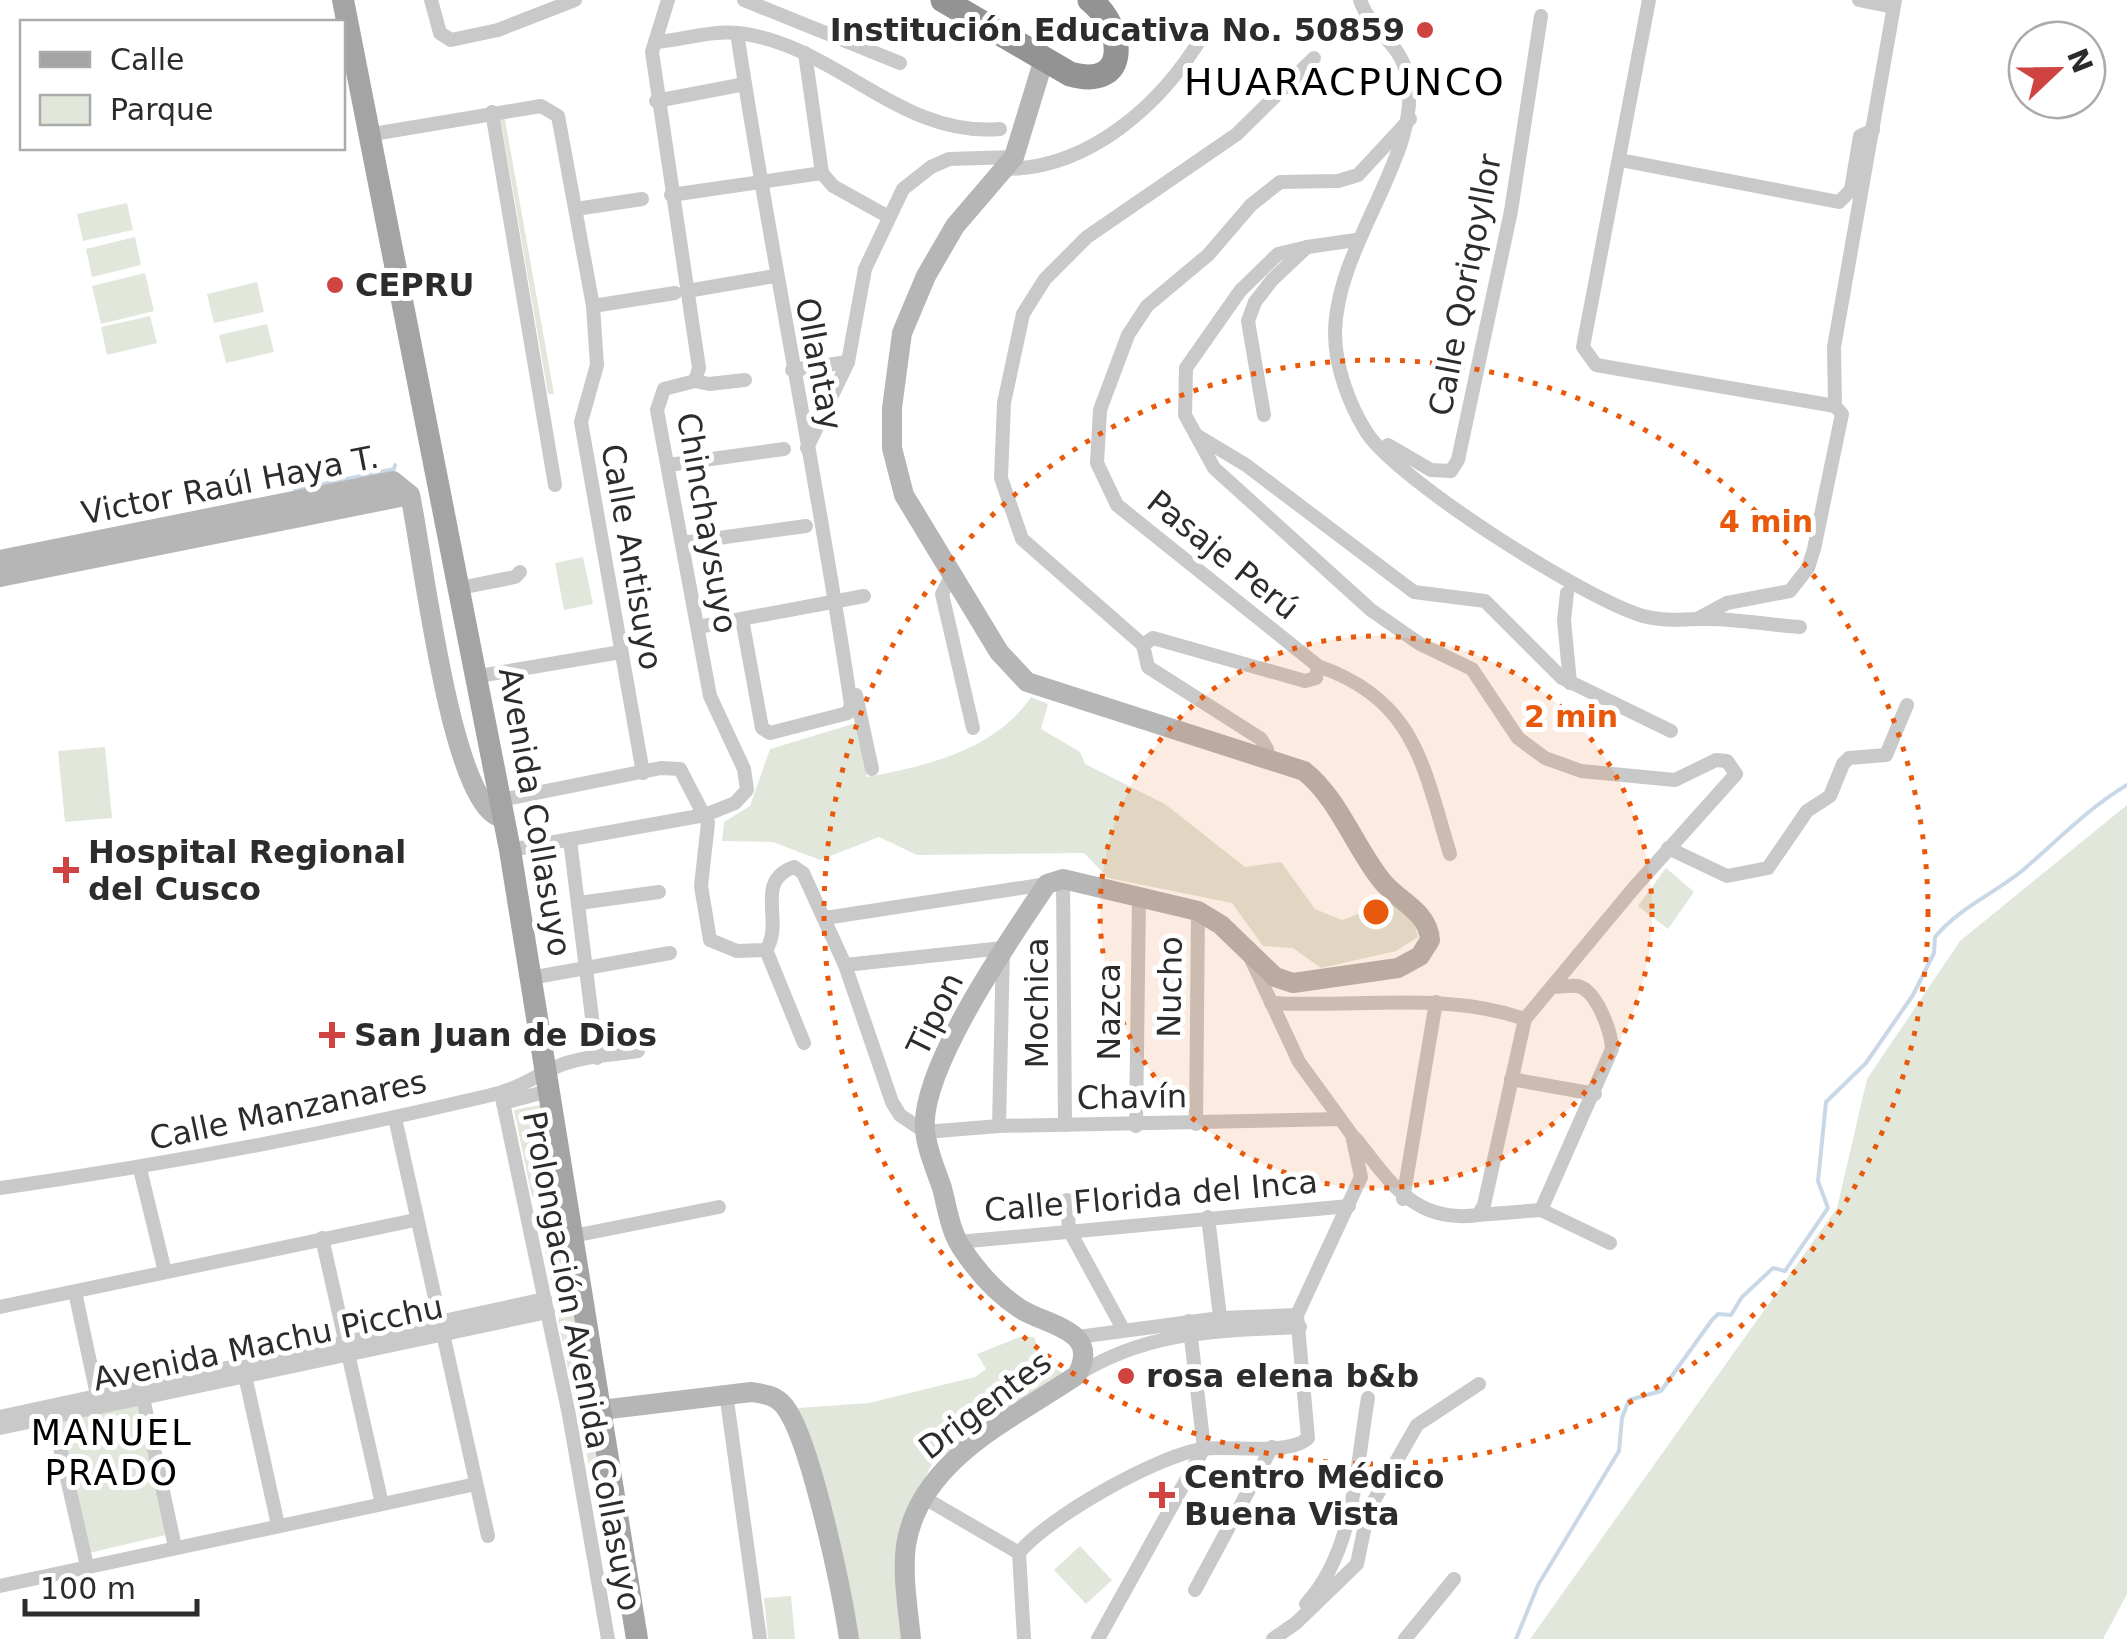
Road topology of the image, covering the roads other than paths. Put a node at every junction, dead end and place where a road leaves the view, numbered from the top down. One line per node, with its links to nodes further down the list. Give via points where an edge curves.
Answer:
1 (343, 0): 26 (main road, Avenida Collasuyo)
2 (431, 0): 3 (street, via 440,33 451,40)
3 (575, 0)
4 (668, 0): 15 (street, Chinchaysuyo)
5 (744, 0): 19 (street)
6 (944, 0): 18 (highway)
7 (1090, 0): 18 (highway, via 1114,28 1118,51 1112,67 1082,77)
8 (1360, 0): 23 (street, via 1369,22 1402,59)
9 (1649, 0): 27 (street)
10 (1859, 0): 11 (street)
11 (1894, 3): 25 (street)
12 (1541, 16): 47 (street, Calle Qoriqoyllor, via 1511,210 1458,460 1451,471 1431,470)
13 (737, 33): 15 (street); 16 (street); 20 (street, Ollantay)
14 (1202, 35): 28 (street, via 1144,109 1085,152 1033,169)
15 (654, 42): 21 (street, Chinchaysuyo)
16 (806, 53): 24 (street, via 933,124 968,132); 29 (street)
17 (1314, 58): 67 (street, via 1236,134 1087,237 1023,314 1004,403 1001,478 1022,539)
18 (1044, 59): 28 (street)
19 (900, 63)
20 (745, 84): 21 (street); 30 (street, Ollantay)
21 (656, 101): 31 (street, Chinchaysuyo)
22 (492, 112): 26 (street); 33 (street, Calle Antisuyo, via 541,106 558,116); 51 (street)
23 (1410, 118): 35 (street); 69 (street, Pasaje Perú, via 1358,175 1280,182 1250,205 1208,255 1147,306 1128,335 1100,410 1098,463 1117,505)
24 (1000, 129)
25 (1873, 130): 27 (street, via 1860,136 1850,190 1838,202); 44 (street, via 1834,347)
26 (373, 134): 59 (main road, Avenida Collasuyo)
27 (1620, 160): 44 (street, via 1583,348 1588,360)
28 (1010, 163): 34 (street, via 949,160 930,167 904,189); 57 (street, via 956,226 902,333 892,408 900,488)
29 (822, 173): 30 (street); 34 (street)
30 (758, 181): 31 (street); 37 (street, Ollantay)
31 (671, 195): 38 (street, Chinchaysuyo)
32 (642, 200): 33 (street)
33 (576, 209): 39 (street, Calle Antisuyo)
34 (887, 216): 40 (street, via 861,284)
35 (1356, 240): 36 (street); 47 (street, via 1340,296 1336,356)
36 (1308, 247): 45 (street, via 1272,280 1248,321); 46 (street, via 1278,254 1240,291 1186,368 1182,400)
37 (775, 276): 38 (street); 41 (street, Ollantay)
38 (681, 292): 39 (street); 43 (street, Chinchaysuyo, via 699,368)
39 (593, 306): 68 (street, Calle Antisuyo, via 597,366 581,422)
40 (848, 362): 41 (street); 48 (street)
41 (792, 370): 48 (street, Ollantay)
42 (745, 380): 43 (street)
43 (695, 381): 50 (street, Chinchaysuyo, via 669,386 659,398)
44 (1835, 406): 63 (street, via 1842,414 1814,549 1800,582 1779,596 1726,603)
45 (1264, 415)
46 (1191, 432): 71 (street, via 1246,465 1414,592 1485,601); 81 (street, via 1234,488 1371,610 1472,669 1518,738 1545,758 1581,771 1675,780 1716,760 1734,766 1732,783)
47 (1368, 434): 63 (street, via 1437,498 1620,608 1668,622)
48 (807, 448): 62 (street, Ollantay)
49 (784, 450): 50 (street)
50 (668, 465): 54 (street, Chinchaysuyo)
51 (555, 485)
52 (320, 504): 55 (street, Victor Raúl Haya T.); 58 (street, Victor Raúl Haya T.); 78 (street, Victor Raúl Haya T., via 392,481 410,495 445,692 467,775 482,807)
53 (806, 526): 54 (street)
54 (682, 543): 65 (street, Chinchaysuyo)
55 (0, 560)
56 (520, 572): 59 (street)
57 (952, 575): 73 (street, via 942,594); 75 (street, via 999,652 1036,687)
58 (0, 578)
59 (460, 588): 70 (main road, Avenida Collasuyo)
60 (1568, 592): 71 (street)
61 (864, 596): 62 (street)
62 (836, 602): 64 (street); 64 (street, Ollantay, via 851,705 841,717 770,732 758,719); 76 (street)
63 (1698, 618): 66 (street)
64 (742, 619): 65 (street)
65 (698, 627): 79 (street, Chinchaysuyo, via 710,696 748,790)
66 (1800, 627)
67 (1143, 645): 69 (street, Pasaje Perú, via 1154,638 1305,682 1316,678); 75 (street, via 1148,667 1256,735 1266,746)
68 (621, 652): 70 (street); 77 (street, Calle Antisuyo)
69 (1318, 666): 83 (street, via 1367,690 1408,728)
70 (479, 676): 78 (main road, Avenida Collasuyo)
71 (1570, 683): 74 (street)
72 (1907, 705): 81 (street, via 1886,755 1842,764 1830,796 1807,811 1768,868 1727,876)
73 (973, 728)
74 (1671, 731)
75 (1264, 757): 91 (street, via 1304,771 1326,792 1363,857 1423,918 1430,940 1420,956 1398,968 1309,984 1275,977)
76 (872, 769)
77 (644, 773): 78 (street); 79 (street, via 680,769)
78 (502, 809): 82 (main road, Avenida Collasuyo)
79 (705, 815): 80 (street); 92 (street, via 700,886 710,940 737,951)
80 (570, 840): 82 (street); 87 (street)
81 (1668, 848): 97 (street)
82 (510, 850): 96 (main road, Avenida Collasuyo)
83 (1450, 854)
84 (1055, 882): 86 (street); 89 (street); 90 (street, Tipon); 112 (street, Mochica)
85 (659, 892): 87 (street)
86 (1139, 898): 88 (street); 113 (street, Nazca)
87 (579, 903): 95 (street)
88 (1198, 911): 91 (street); 110 (street, Nucho)
89 (825, 918): 92 (street, via 814,890 794,867 779,872 770,894 774,932); 94 (street)
90 (1004, 948): 94 (street); 111 (street); 114 (street, Tipon, via 970,1004 931,1092)
91 (1246, 949): 99 (street)
92 (766, 950): 101 (street)
93 (670, 954): 95 (street)
94 (844, 964): 114 (street, via 892,1102)
95 (589, 966): 96 (street); 103 (street)
96 (530, 978): 105 (main road, Avenida Collasuyo)
97 (1553, 987): 100 (street); 106 (street, via 1590,993 1611,1036)
98 (1436, 1002): 99 (street); 100 (street, via 1487,1006); 118 (street)
99 (1271, 1003): 109 (street, via 1299,1062)
100 (1525, 1019): 104 (street)
101 (804, 1043)
102 (638, 1051): 103 (street, Calle Manzanares)
103 (597, 1058): 105 (street, Calle Manzanares, via 556,1067)
104 (1511, 1078): 106 (street); 123 (street)
105 (547, 1084): 107 (street, Calle Manzanares); 127 (main road, Avenida Collasuyo)
106 (1594, 1094): 122 (street)
107 (502, 1098): 108 (street, Calle Manzanares); 133 (street, Prolongación Avenida Collasuyo)
108 (395, 1118): 116 (street, Calle Manzanares); 125 (street)
109 (1340, 1119): 110 (street, Chavín); 115 (street)
110 (1196, 1124): 113 (street, Chavín)
111 (998, 1126): 112 (street, Chavín); 114 (street, Chavín)
112 (1065, 1126): 113 (street, Chavín)
113 (1136, 1126)
114 (925, 1132): 129 (street, Tipon)
115 (1352, 1135): 118 (street); 120 (street, via 1361,1177)
116 (140, 1169): 117 (street, Calle Manzanares); 131 (street)
117 (0, 1188)
118 (1402, 1198): 123 (street, via 1416,1207)
119 (1066, 1200): 126 (street)
120 (1349, 1206): 124 (street, Calle Florida del Inca); 135 (street)
121 (719, 1207): 127 (street)
122 (1541, 1210): 123 (street); 130 (street)
123 (1478, 1215)
124 (1208, 1217): 126 (street, Calle Florida del Inca); 136 (street)
125 (415, 1220): 128 (street); 137 (street)
126 (1069, 1230): 129 (street, Calle Florida del Inca); 139 (street)
127 (573, 1236): 149 (main road, Avenida Collasuyo)
128 (322, 1238): 131 (street); 141 (street)
129 (958, 1242): 140 (street, Tipon, via 984,1279 1020,1309)
130 (1610, 1243)
131 (165, 1272): 132 (street)
132 (75, 1292): 134 (street); 148 (street)
133 (546, 1306): 137 (street, Avenida Machu Picchu); 167 (street, Prolongación Avenida Collasuyo)
134 (0, 1307)
135 (1299, 1321): 136 (street); 153 (street, via 1308,1438)
136 (1221, 1324): 138 (street)
137 (439, 1328): 141 (street, Avenida Machu Picchu); 155 (street)
138 (1189, 1328): 139 (street); 143 (street, via 1122,1348); 154 (street)
139 (1123, 1329): 140 (street)
140 (1078, 1336): 143 (street, Drigentes, via 1084,1350)
141 (346, 1350): 142 (street, Avenida Machu Picchu); 157 (street)
142 (244, 1371): 146 (street, Avenida Machu Picchu); 148 (street, Avenida Machu Picchu); 158 (street)
143 (1076, 1375): 156 (street, Drigentes, via 946,1464)
144 (1478, 1384): 166 (street, via 1417,1424 1368,1510 1357,1564)
145 (726, 1393): 149 (street); 169 (street); 170 (street, via 771,1395 795,1426)
146 (143, 1398): 148 (street, Avenida Machu Picchu); 160 (street)
147 (1368, 1398): 166 (street, via 1332,1572)
148 (99, 1402): 150 (street, Avenida Machu Picchu); 151 (street, Avenida Machu Picchu)
149 (601, 1410): 168 (main road, Avenida Collasuyo)
150 (0, 1417)
151 (53, 1417): 152 (street, Avenida Machu Picchu); 162 (street)
152 (0, 1428)
153 (1272, 1447): 154 (street); 165 (street)
154 (1204, 1448): 161 (street, via 1147,1469 1036,1532); 173 (street)
155 (476, 1484): 157 (street); 159 (street)
156 (921, 1496): 161 (street); 171 (street, Drigentes, via 906,1546)
157 (382, 1504): 158 (street)
158 (278, 1526): 160 (street)
159 (488, 1536)
160 (176, 1547): 162 (street)
161 (1019, 1554): 172 (street)
162 (87, 1566): 164 (street)
163 (1454, 1580): 174 (street)
164 (0, 1586)
165 (1195, 1590)
166 (1276, 1636)
167 (608, 1639)
168 (637, 1639)
169 (760, 1639)
170 (850, 1639)
171 (911, 1639)
172 (1024, 1639)
173 (1098, 1639)
174 (1406, 1639)

